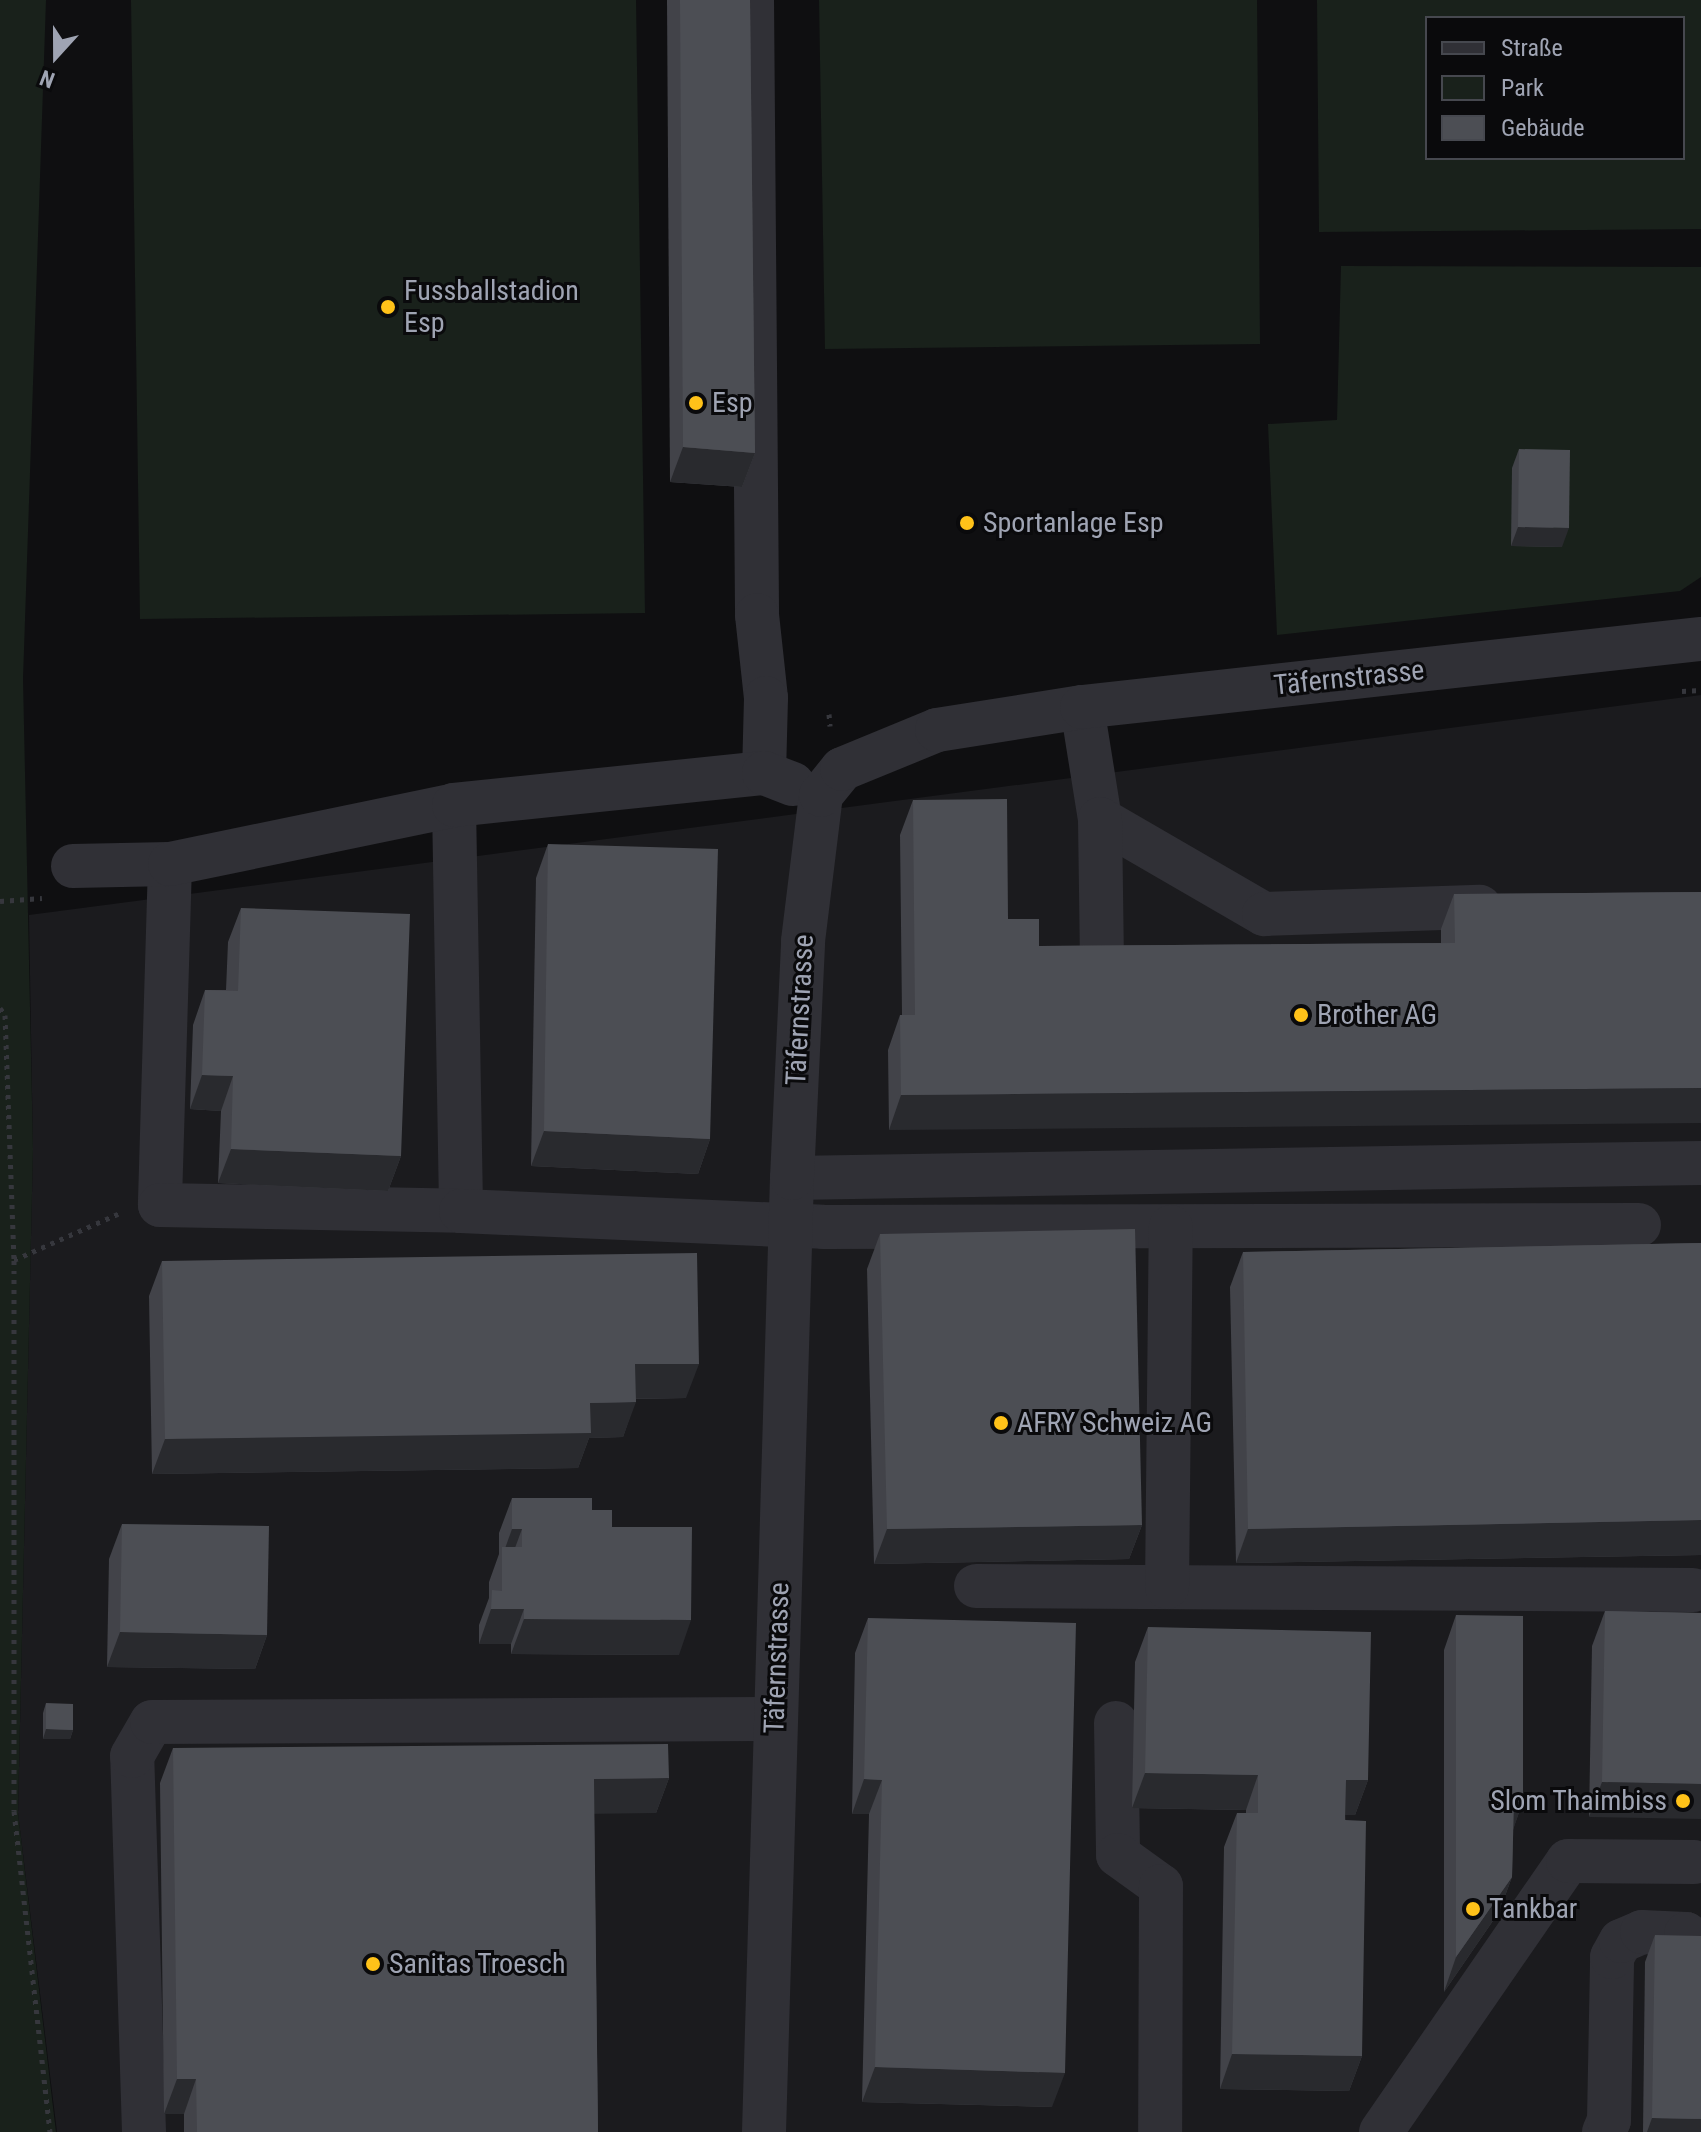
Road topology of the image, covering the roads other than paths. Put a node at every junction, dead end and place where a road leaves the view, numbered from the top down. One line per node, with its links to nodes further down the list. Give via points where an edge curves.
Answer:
1 (752, 0): 4 (street, via 757,615 766,698)
2 (1701, 639): 3 (street, Täfernstrasse)
3 (1082, 707): 5 (street, Täfernstrasse, via 937,730 842,769); 7 (street)
4 (764, 773): 5 (street); 6 (street)
5 (821, 795): 13 (street, Täfernstrasse, via 803,941)
6 (454, 805): 8 (street); 14 (street)
7 (1100, 819): 10 (street, via 1264,914); 11 (street)
8 (170, 864): 9 (street); 14 (street, via 160,1205)
9 (73, 866)
10 (1480, 907)
11 (1102, 954)
12 (1701, 1163): 13 (street)
13 (792, 1178): 15 (street, Täfernstrasse)
14 (461, 1211): 15 (street)
15 (791, 1225): 17 (street); 21 (street, Täfernstrasse)
16 (1639, 1225): 17 (street)
17 (1171, 1227): 19 (street)
18 (976, 1586): 19 (street)
19 (1167, 1587): 20 (street)
20 (1693, 1590)
21 (775, 1719): 25 (street, via 152,1722 132,1756); 26 (street, Täfernstrasse)
22 (1116, 1723): 27 (street, via 1118,1855 1161,1886)
23 (1694, 1862): 28 (street, via 1568,1861)
24 (1701, 1945): 29 (street, via 1686,1934 1642,1932 1621,1941 1612,1957 1609,2120)
25 (144, 2132)
26 (764, 2132)
27 (1160, 2132)
28 (1381, 2132)
29 (1604, 2132)

